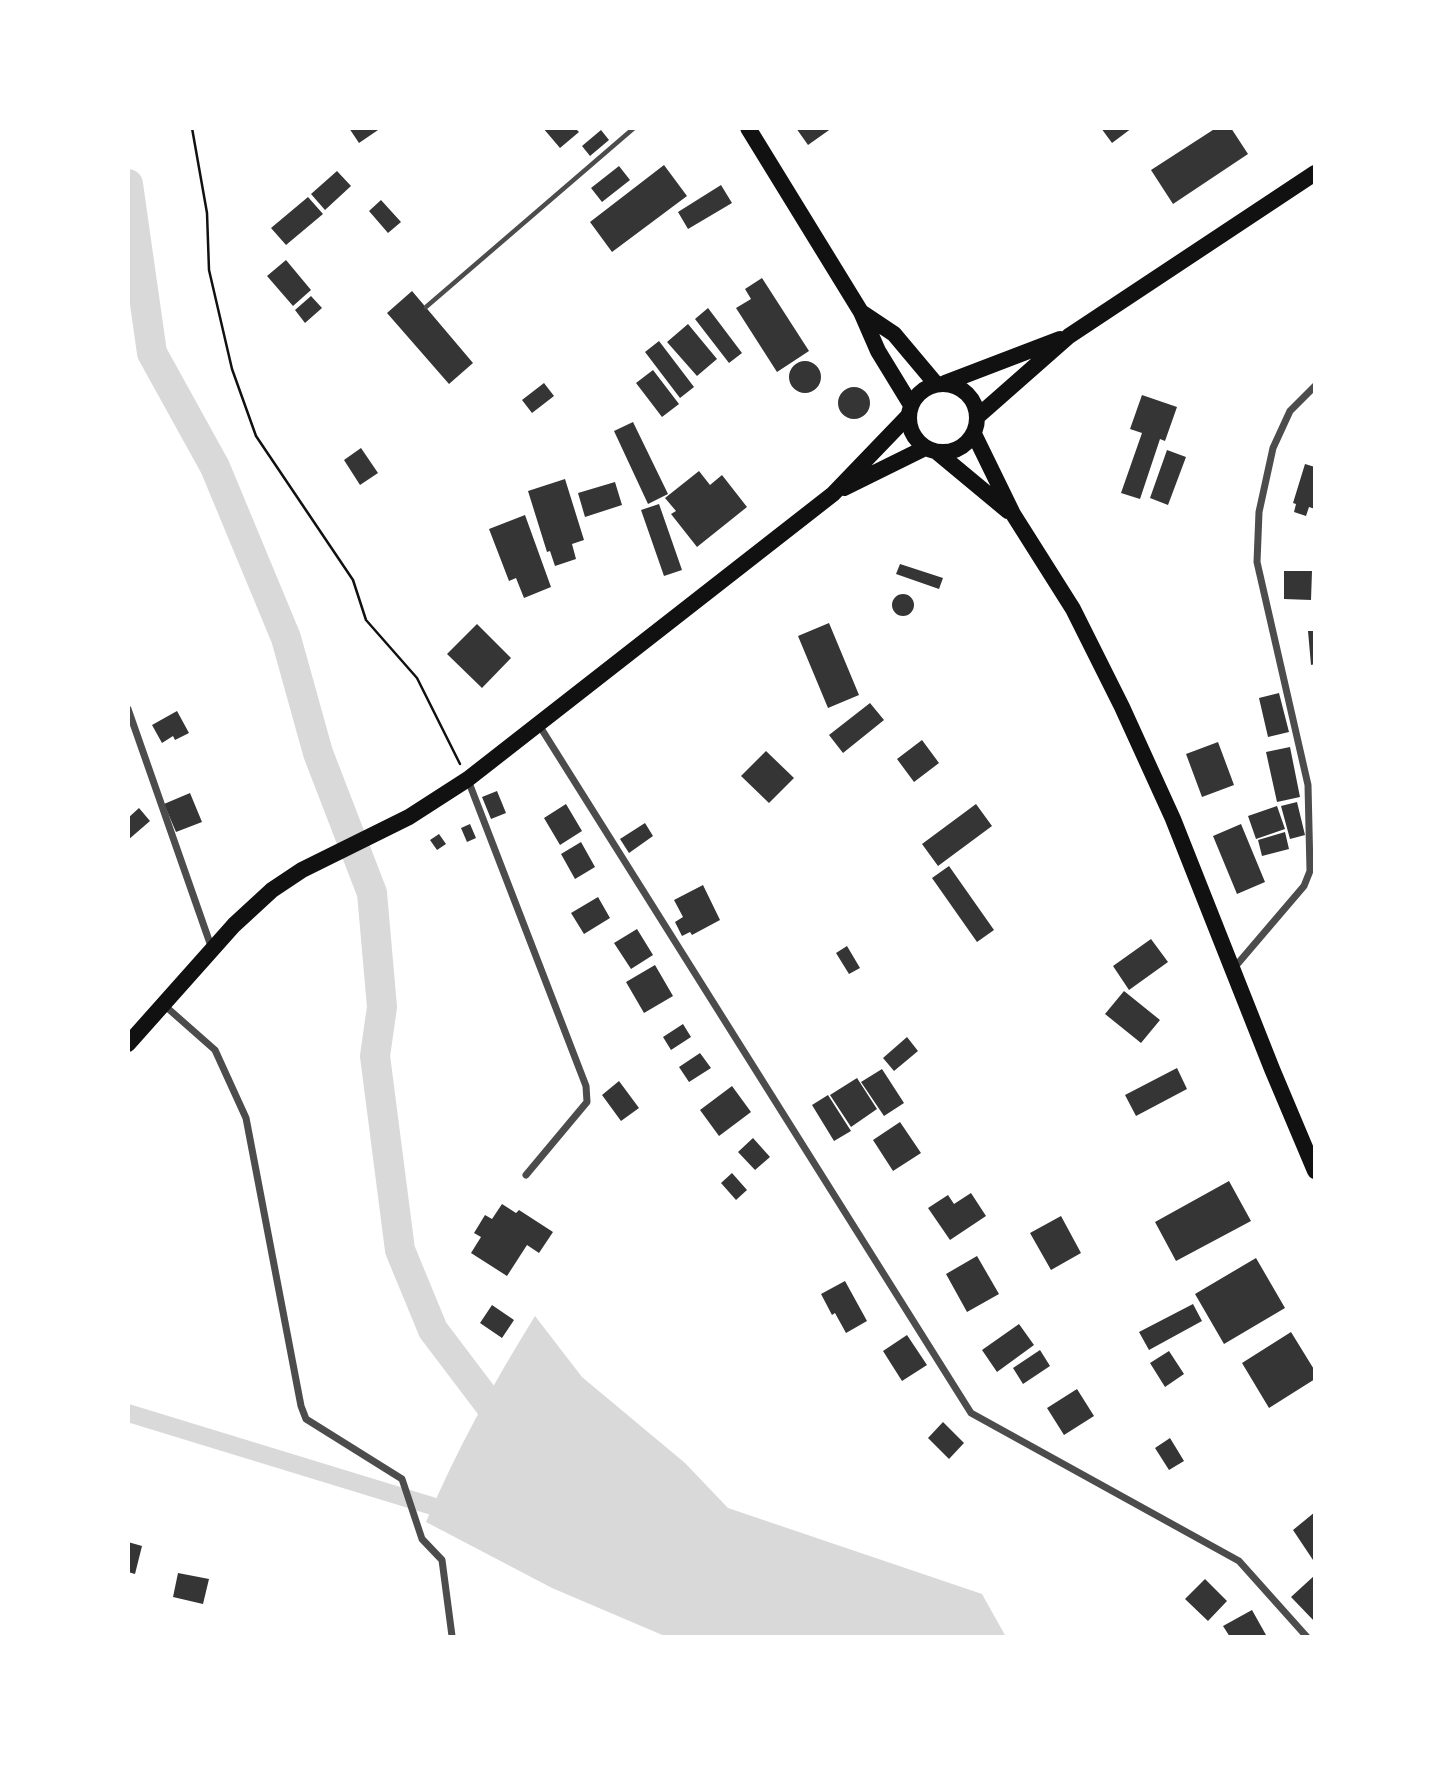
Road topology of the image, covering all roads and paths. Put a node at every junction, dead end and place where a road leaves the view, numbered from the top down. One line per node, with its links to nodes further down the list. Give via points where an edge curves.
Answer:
1 (192, 128): 18 (path, via 207,213 209,270 232,369 256,436 353,580 366,620 417,678)
2 (634, 128): 5 (lane)
3 (748, 128): 6 (main road)
4 (1315, 173): 7 (main road)
5 (426, 307)
6 (861, 312): 8 (main road, via 894,334); 10 (main road)
7 (1069, 336): 8 (main road); 11 (main road)
8 (941, 384): 10 (main road, via 917,395); 11 (main road, via 957,386 968,394)
9 (1315, 386): 19 (street, via 1290,411 1273,448 1259,512 1257,562)
10 (910, 410): 13 (main road, via 912,434); 14 (main road)
11 (978, 417): 12 (main road)
12 (974, 434): 13 (main road, via 948,453); 15 (main road)
13 (931, 450): 14 (main road); 15 (main road)
14 (833, 494): 17 (main road)
15 (1013, 514): 21 (main road, via 1073,608 1122,707)
16 (128, 709): 20 (street)
17 (538, 725): 18 (main road); 27 (street, via 971,1413 1239,1561)
18 (468, 779): 20 (main road, via 409,817 302,870 272,890); 25 (street, via 586,1086 587,1102)
19 (1311, 784): 21 (street, via 1310,871 1304,886)
20 (212, 949): 22 (main road)
21 (1234, 969): 24 (main road)
22 (163, 1004): 23 (main road); 26 (street, via 215,1050 246,1118 300,1406 306,1419 402,1479 422,1539 442,1560)
23 (128, 1044)
24 (1315, 1171)
25 (526, 1175)
26 (452, 1637)
27 (1307, 1637)

